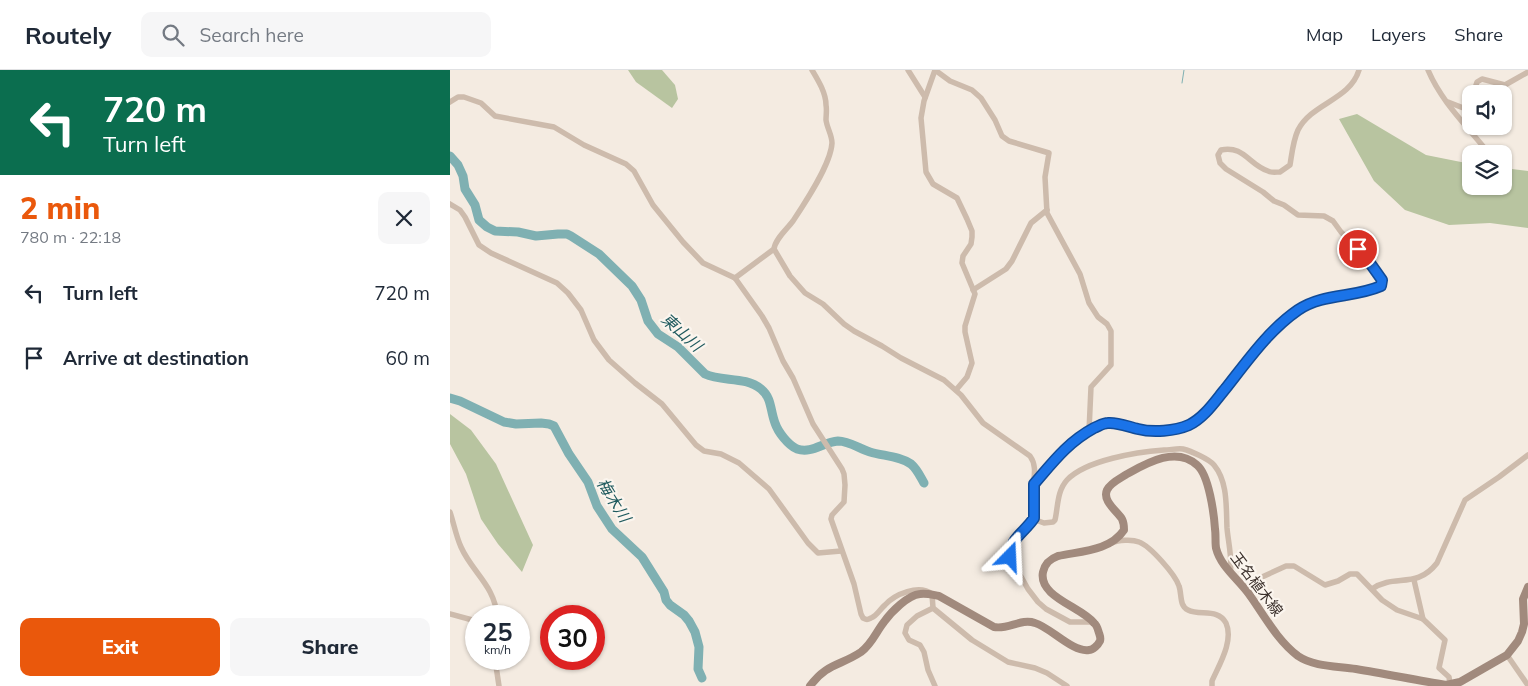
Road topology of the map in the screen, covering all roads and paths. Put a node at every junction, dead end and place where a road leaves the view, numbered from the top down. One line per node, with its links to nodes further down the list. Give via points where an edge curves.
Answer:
1 (812, 70): 19 (street, via 826,103 831,146 818,180)
2 (908, 70): 12 (street)
3 (935, 70): 12 (street); 18 (street, via 981,98 1002,136 1049,153 1045,177)
4 (1353, 70): 8 (street)
5 (1359, 70): 8 (street)
6 (1428, 70): 14 (street)
7 (1528, 72): 10 (street)
8 (1357, 77): 23 (street, via 1345,92 1310,115 1299,129 1290,165 1280,172 1268,172 1230,148 1221,150 1218,155 1226,169 1298,215 1324,216 1333,221 1365,256 1382,280 1381,286 1333,296 1298,310 1272,332 1207,412 1190,425 1154,431 1111,422)
9 (1476, 85): 11 (street, via 1482,79)
10 (1505, 85)
11 (1505, 85)
12 (925, 97): 21 (street, via 921,118 926,172 934,184 957,198 972,231 971,244 962,263)
13 (450, 102): 20 (street, via 458,97 471,98 495,116 554,128 626,164 639,177 653,205 683,242 703,262)
14 (1447, 102): 15 (street); 16 (street)
15 (1462, 108)
16 (1482, 145)
17 (452, 204): 29 (street, via 465,217 479,245 491,254 557,283 568,293 609,360 656,399 696,445 704,451 732,459 762,482 818,553)
18 (1047, 210): 21 (street, via 1030,223 1006,269); 23 (street, via 1080,274 1089,303 1111,332 1111,365 1091,387)
19 (774, 249): 20 (street); 22 (street, via 800,289 823,304 844,324 937,375)
20 (735, 278): 29 (street, via 770,328 813,424 844,474 844,502 831,519)
21 (973, 290): 22 (street, via 973,303 965,326 972,363 967,377)
22 (956, 390): 25 (street, via 983,423 1030,456 1034,461)
23 (1089, 431): 25 (street, via 1067,446)
24 (1528, 455): 31 (street, via 1465,500 1437,563)
25 (1034, 484): 27 (street)
26 (450, 512): 36 (street, via 461,547 489,589)
27 (1033, 519): 30 (street, via 1044,524 1055,520 1063,485 1082,469 1142,452 1183,449 1214,464 1222,479); 41 (street, via 1015,539 1010,551 1019,574 1046,609 1070,622)
28 (1108, 545): 30 (main road, 玉名植木線, via 1124,530 1121,518 1106,497 1110,486 1148,462 1180,457 1199,466 1206,480 1213,507 1216,546); 41 (main road, via 1058,556 1045,565 1043,572 1046,587 1053,594); 50 (street, via 1116,541 1139,542 1152,551 1174,577 1182,605 1187,610 1222,618 1229,634)
29 (841, 551): 34 (street, via 863,618 872,618 886,604 902,595 917,590)
30 (1230, 574): 35 (main road, 玉名植木線)
31 (1414, 580): 33 (street, via 1379,584); 40 (street)
32 (1528, 587): 42 (main road, via 1523,599 1522,632)
33 (1372, 589): 35 (street, via 1357,574 1325,584 1294,566 1286,566 1251,582 1248,586); 40 (street, via 1397,610)
34 (932, 594): 37 (street); 41 (main road, via 994,627 1027,621 1036,623 1075,647 1088,651 1100,641); 48 (main road, via 918,594 898,607 870,645 825,670)
35 (1250, 595): 45 (main road, 玉名植木線, via 1289,648 1309,662)
36 (495, 605)
37 (933, 608): 44 (street, via 907,625 905,633 924,652); 49 (street, via 972,640 1008,662 1036,668)
38 (450, 614): 39 (street)
39 (465, 618)
40 (1423, 619): 45 (street, via 1445,640 1439,668 1449,677)
41 (1094, 622)
42 (1507, 655): 45 (main road, via 1460,682); 46 (street)
43 (497, 670): 47 (street)
44 (934, 685)
45 (1447, 685)
46 (1527, 685)
47 (499, 686)
48 (810, 686)
49 (1067, 686)
50 (1212, 686)

